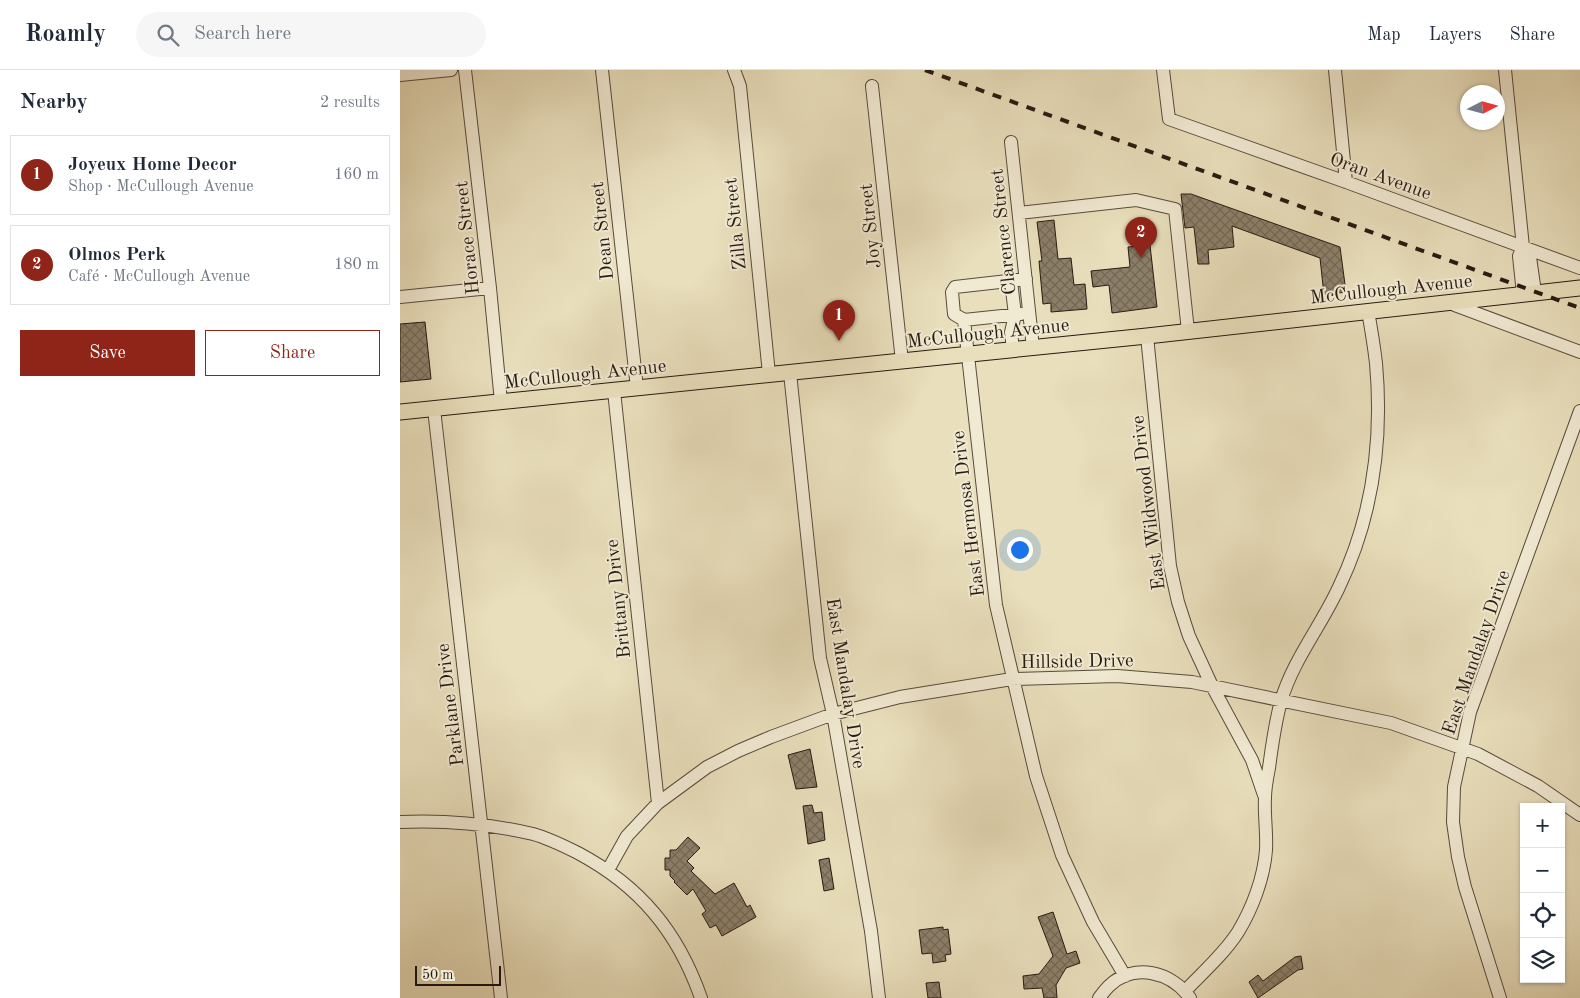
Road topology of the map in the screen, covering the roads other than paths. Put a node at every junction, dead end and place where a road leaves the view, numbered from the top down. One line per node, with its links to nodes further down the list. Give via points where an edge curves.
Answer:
1 (451, 70): 8 (street)
2 (465, 70): 17 (street, Horace Street)
3 (602, 70): 35 (street, Dean Street)
4 (734, 70): 34 (street, Zilla Street, via 740,86)
5 (1163, 70): 11 (street, Oran Avenue, via 1169,119)
6 (1335, 70): 11 (street)
7 (1505, 70): 13 (street)
8 (400, 75)
9 (872, 86): 32 (street, Joy Street)
10 (1011, 142): 12 (street, Clarence Street)
11 (1346, 182): 13 (street, Oran Avenue)
12 (1019, 213): 15 (street, Clarence Street); 26 (street, via 1136,200 1175,209)
13 (1523, 247): 14 (street, Oran Avenue); 19 (street, via 1519,256)
14 (1580, 268)
15 (1026, 279): 16 (street); 23 (street, Clarence Street)
16 (1011, 281): 24 (street); 25 (street, via 955,287 952,292 954,314)
17 (490, 288): 20 (street); 37 (street, Horace Street)
18 (1580, 288): 19 (main road, McCullough Avenue)
19 (1529, 293): 21 (main road, McCullough Avenue)
20 (400, 296)
21 (1448, 302): 22 (main road, McCullough Avenue); 30 (street)
22 (1368, 311): 26 (main road, McCullough Avenue); 43 (street, East Wildwood Drive, via 1379,411 1372,490 1340,586 1300,657)
23 (1030, 313): 24 (street); 28 (street, Clarence Street)
24 (1015, 315): 25 (street); 29 (street)
25 (964, 320): 31 (street, East Hermosa Drive)
26 (1188, 332): 27 (main road, McCullough Avenue)
27 (1146, 336): 28 (main road, McCullough Avenue); 42 (street, East Wildwood Drive, via 1170,566 1189,636)
28 (1033, 348): 29 (main road, McCullough Avenue)
29 (1013, 350): 31 (main road, McCullough Avenue)
30 (1580, 352)
31 (967, 354): 32 (main road, McCullough Avenue); 41 (street, East Hermosa Drive, via 996,605)
32 (902, 361): 33 (main road, McCullough Avenue)
33 (790, 372): 34 (main road, McCullough Avenue); 44 (street, East Mandalay Drive, via 820,658)
34 (769, 374): 35 (main road, McCullough Avenue)
35 (637, 388): 36 (main road, McCullough Avenue)
36 (614, 390): 37 (main road, McCullough Avenue); 47 (street, Brittany Drive)
37 (501, 402): 38 (main road, McCullough Avenue)
38 (434, 409): 40 (main road, McCullough Avenue); 50 (street, Parklane Drive)
39 (1580, 411): 45 (street, East Mandalay Drive, via 1470,712)
40 (400, 412)
41 (1012, 680): 42 (street, Hillside Drive, via 1117,676); 44 (street, Hillside Drive, via 900,697); 52 (street, East Hermosa Drive, via 1036,776 1062,855 1093,922)
42 (1212, 686): 43 (street, Hillside Drive); 46 (street, East Wildwood Drive, via 1252,760)
43 (1282, 700): 45 (street, Hillside Drive, via 1391,723); 46 (street, East Wildwood Drive, via 1274,729)
44 (833, 714): 47 (street, Hillside Drive, via 730,755 707,767); 56 (street, East Mandalay Drive, via 871,931)
45 (1462, 747): 48 (street, Hillside Drive, via 1538,786); 58 (street, East Mandalay Drive, via 1454,787 1453,822 1458,857)
46 (1265, 797): 53 (street, East Wildwood Drive, via 1266,852 1258,889 1238,932)
47 (658, 803): 51 (street, Hillside Drive, via 627,836)
48 (1580, 815)
49 (400, 822): 50 (street)
50 (482, 826): 51 (street, via 534,834); 54 (street, Parklane Drive)
51 (608, 870): 55 (street, via 652,910 674,941)
52 (1125, 976): 53 (street, via 1151,972 1169,978); 57 (street, via 1110,985)
53 (1188, 994)
54 (501, 998)
55 (701, 998)
56 (879, 998)
57 (1099, 998)
58 (1500, 998)

